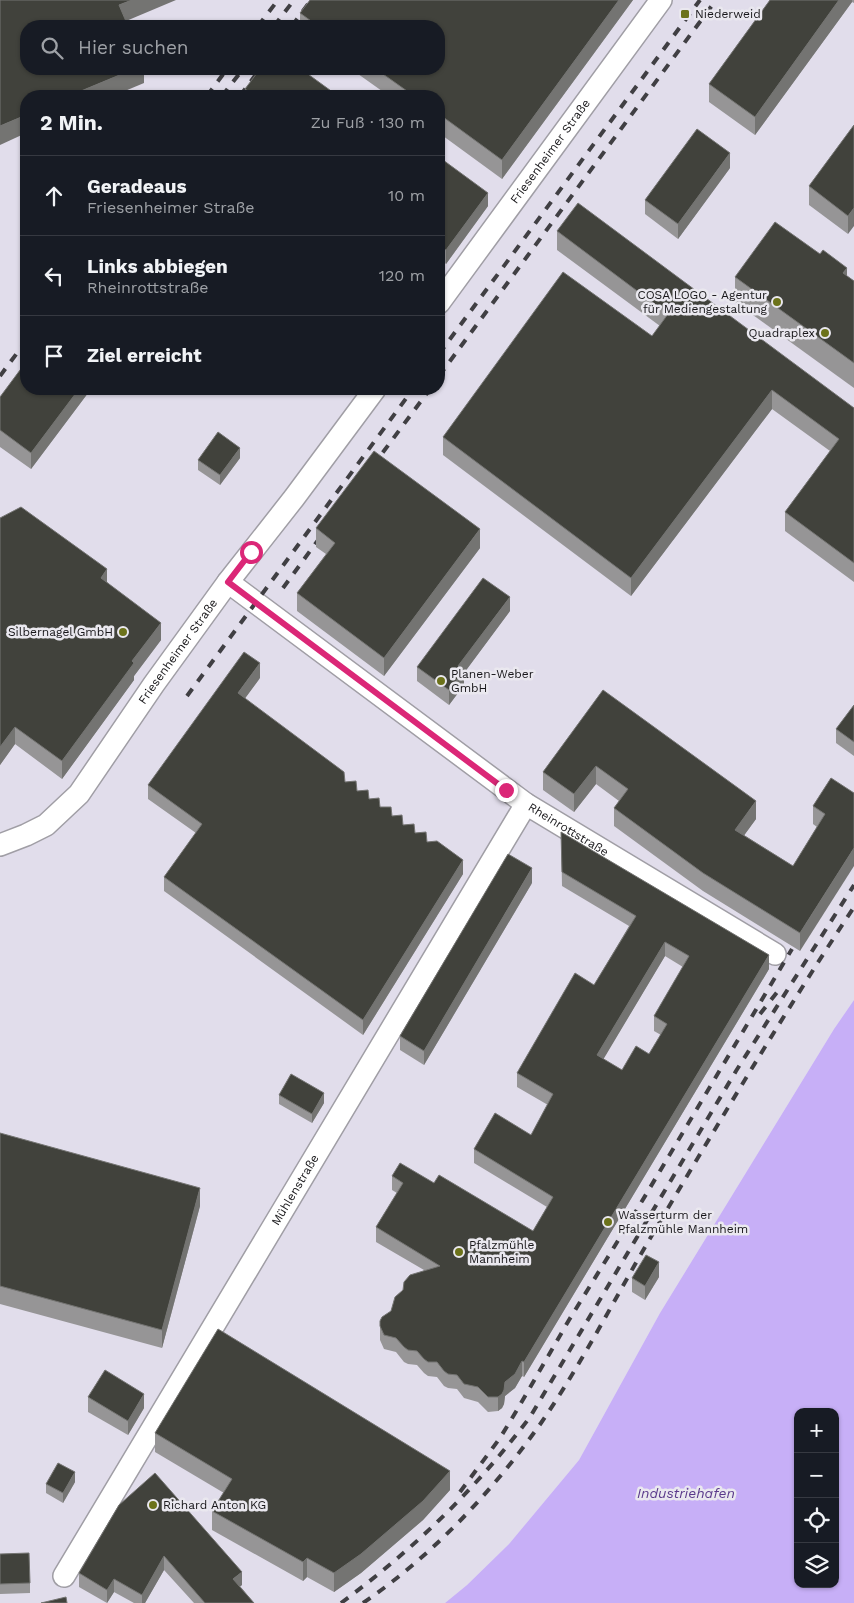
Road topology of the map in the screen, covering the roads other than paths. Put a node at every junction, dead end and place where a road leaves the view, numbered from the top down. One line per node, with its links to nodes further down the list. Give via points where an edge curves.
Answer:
1 (661, 0): 2 (street, Friesenheimer Straße)
2 (445, 295)
3 (371, 395): 4 (street, Friesenheimer Straße)
4 (228, 582): 5 (street, Rheinrottstraße); 6 (street, Friesenheimer Straße, via 79,794 46,825)
5 (526, 804): 7 (street, Rheinrottstraße); 8 (street, Mühlenstraße)
6 (0, 845)
7 (775, 954)
8 (64, 1576)

